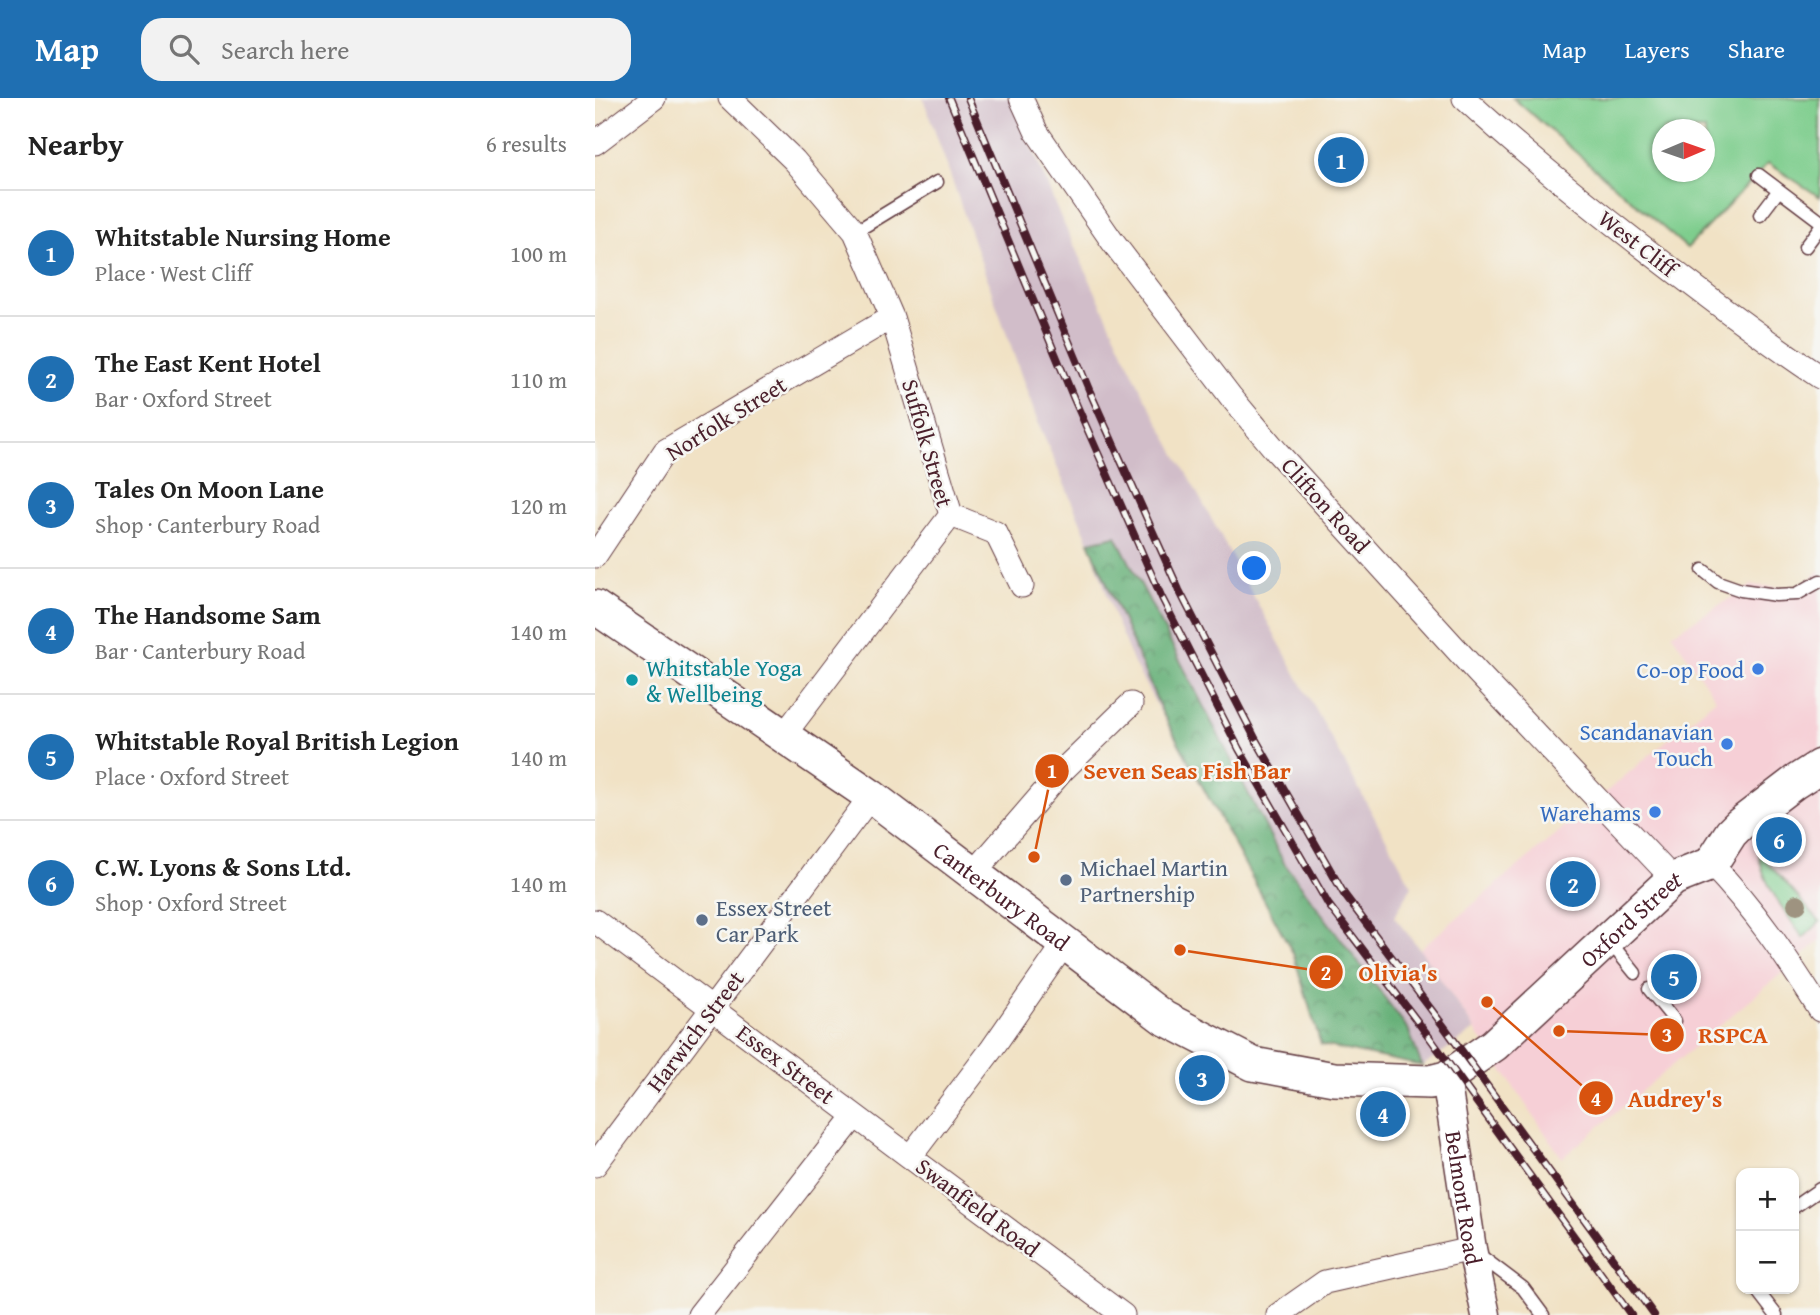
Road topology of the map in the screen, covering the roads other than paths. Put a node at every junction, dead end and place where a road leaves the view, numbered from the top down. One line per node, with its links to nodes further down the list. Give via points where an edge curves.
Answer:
1 (654, 98): 5 (street)
2 (730, 98): 12 (street, Suffolk Street, via 794,160)
3 (1021, 98): 28 (street, Clifton Road, via 1036,131 1104,230 1231,397 1477,672)
4 (1464, 98): 15 (street, West Cliff, via 1619,230)
5 (595, 143)
6 (1759, 175): 8 (lane)
7 (937, 182): 12 (lane)
8 (1779, 190): 9 (lane); 10 (lane)
9 (1761, 215)
10 (1820, 220)
11 (1820, 228): 13 (lane)
12 (855, 232): 14 (street, Suffolk Street)
13 (1805, 247)
14 (892, 317): 16 (street, Suffolk Street); 17 (street, Norfolk Street, via 665,451)
15 (1820, 377)
16 (951, 515): 20 (street, via 996,533); 23 (street, Suffolk Street)
17 (595, 556)
18 (1703, 570): 19 (lane, via 1741,590 1776,595 1797,594)
19 (1820, 581)
20 (1022, 586)
21 (595, 607): 23 (main road, Canterbury Road)
22 (1131, 704): 27 (street, via 1063,770)
23 (784, 735): 25 (main road, Canterbury Road)
24 (1820, 766): 26 (main road, Oxford Street, via 1740,824)
25 (871, 796): 27 (main road, Canterbury Road); 34 (street, Harwich Street)
26 (1710, 864): 28 (main road, Oxford Street); 35 (street, via 1744,898)
27 (973, 874): 31 (main road, Canterbury Road)
28 (1673, 879): 30 (main road, Oxford Street)
29 (595, 920): 34 (street, Essex Street)
30 (1609, 940): 32 (lane); 37 (main road, Oxford Street, via 1494,1045)
31 (1065, 943): 37 (main road, Canterbury Road, via 1164,1018 1253,1064 1335,1079 1430,1083); 39 (street, Swanfield Road)
32 (1635, 973)
33 (1649, 989): 36 (lane)
34 (711, 1008): 38 (street, Essex Street); 40 (street, Harwich Street)
35 (1820, 1010)
36 (1675, 1021)
37 (1446, 1078): 43 (street, Belmont Road)
38 (855, 1116): 39 (street, Essex Street); 45 (street)
39 (910, 1157): 46 (street, Swanfield Road)
40 (595, 1165)
41 (1820, 1189): 42 (lane)
42 (1799, 1204)
43 (1472, 1249): 47 (street, via 1325,1282); 48 (street, Belmont Road); 49 (lane, via 1523,1289)
44 (1759, 1294): 50 (lane)
45 (698, 1315)
46 (1123, 1315)
47 (1278, 1315)
48 (1486, 1315)
49 (1543, 1315)
50 (1776, 1315)

